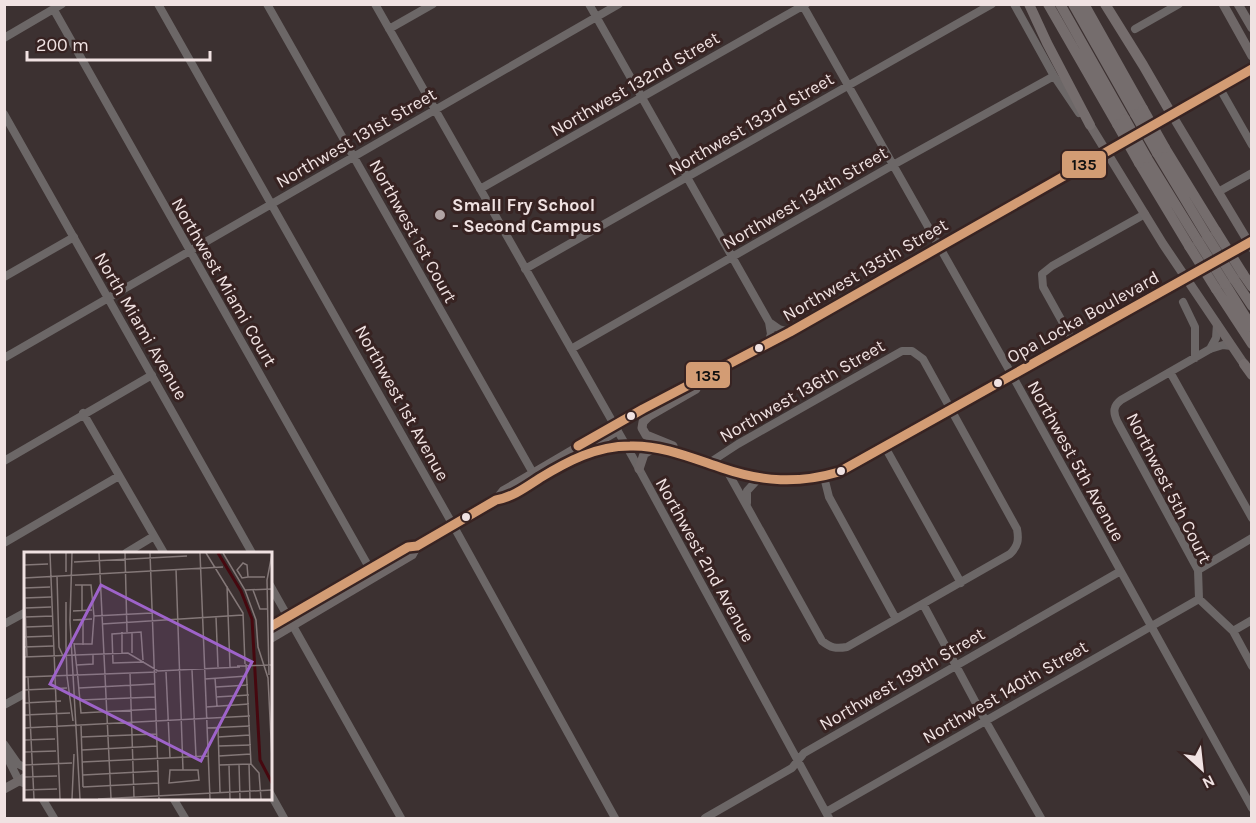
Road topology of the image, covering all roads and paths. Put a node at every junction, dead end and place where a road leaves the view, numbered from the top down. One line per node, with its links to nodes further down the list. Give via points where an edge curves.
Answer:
1 (63, 4): 20 (street)
2 (158, 4): 46 (street, Northwest 1st Avenue)
3 (267, 4): 40 (street, Northwest 1st Court)
4 (375, 4): 23 (street, Northwest 2nd Avenue)
5 (434, 4): 23 (street)
6 (589, 4): 21 (street)
7 (619, 4): 21 (street, Northwest 131st Street)
8 (992, 4): 29 (street, Northwest 133rd Street)
9 (1014, 4): 28 (street)
10 (1029, 4): 36 (highway)
11 (1048, 4): 34 (highway)
12 (1060, 4): 34 (highway)
13 (1073, 4): 34 (highway)
14 (1084, 4): 34 (highway)
15 (1105, 4): 35 (highway)
16 (1179, 4): 24 (street)
17 (1223, 4): 26 (main road)
18 (1238, 4): 22 (main road)
19 (804, 5): 29 (street, Northwest 5th Avenue); 31 (street, Northwest 132nd Street)
20 (54, 10): 25 (street); 52 (street, Northwest Miami Court)
21 (597, 17): 31 (street); 32 (street, Northwest 131st Street)
22 (1251, 28)
23 (389, 29): 32 (street, Northwest 2nd Avenue)
24 (1135, 29)
25 (4, 38)
26 (1251, 56)
27 (1251, 69): 30 (main road, Northwest 135th Street)
28 (1054, 76): 36 (street); 41 (street, Northwest 134th Street)
29 (848, 86): 41 (street, Northwest 5th Avenue); 43 (street, Northwest 133rd Street)
30 (1219, 87): 35 (main road, Northwest 135th Street); 37 (street)
31 (642, 98): 43 (street); 44 (street, Northwest 132nd Street)
32 (434, 109): 40 (street, Northwest 131st Street); 44 (street, Northwest 2nd Avenue)
33 (4, 114): 48 (street, North Miami Avenue)
34 (1130, 116): 39 (highway, bridge); 39 (highway, bridge)
35 (1172, 116): 38 (main road, Northwest 135th Street); 45 (main road)
36 (1090, 125): 38 (main road)
37 (1251, 145)
38 (1106, 152): 47 (main road); 51 (main road, Northwest 135th Street)
39 (1152, 155): 49 (highway); 49 (highway)
40 (354, 156): 46 (street, Northwest 131st Street); 92 (street, Northwest 1st Court)
41 (893, 165): 51 (street, Northwest 5th Avenue); 53 (street, Northwest 134th Street)
42 (1251, 173): 45 (street)
43 (689, 178): 53 (street); 54 (street, Northwest 133rd Street)
44 (480, 189): 54 (street, Northwest 2nd Avenue)
45 (1218, 192): 50 (main road)
46 (272, 204): 52 (street, Northwest 131st Street); 99 (street, Northwest 1st Avenue)
47 (1145, 214): 56 (main road); 66 (street, via 1044,272 1043,287)
48 (74, 237): 55 (street); 59 (street, North Miami Avenue)
49 (1202, 239): 57 (highway, bridge); 57 (highway, bridge)
50 (1250, 244): 56 (main road, Opa Locka Boulevard)
51 (940, 246): 65 (main road, Northwest 135th Street); 78 (street, Northwest 5th Avenue)
52 (190, 252): 59 (street, Northwest 131st Street); 107 (street, Northwest Miami Court)
53 (733, 257): 62 (street); 71 (street, Northwest 134th Street)
54 (525, 269): 71 (street, Northwest 2nd Avenue)
55 (5, 275)
56 (1185, 278): 63 (main road); 66 (main road, Opa Locka Boulevard)
57 (1230, 281): 58 (highway); 61 (highway); 64 (highway); 68 (highway)
58 (1251, 287)
59 (109, 299): 72 (street, Northwest 131st Street); 77 (street, North Miami Avenue)
60 (1183, 302): 73 (street, via 1195,327)
61 (1251, 306)
62 (769, 322): 65 (street); 67 (street)
63 (1216, 324): 69 (main road); 70 (street, via 1216,338)
64 (1251, 327)
65 (790, 332): 67 (main road, Northwest 135th Street)
66 (1073, 341): 78 (main road, Opa Locka Boulevard)
67 (768, 343): 76 (main road, Northwest 135th Street)
68 (1251, 344)
69 (1231, 346): 70 (street); 74 (main road)
70 (1210, 348): 73 (street)
71 (571, 349): 82 (street, Northwest 2nd Avenue)
72 (4, 358)
73 (1195, 358): 75 (street)
74 (1244, 364): 79 (highway)
75 (1170, 372): 98 (street); 108 (street, Northwest 5th Court, via 1121,400 1114,411)
76 (713, 373): 82 (main road, Northwest 135th Street); 86 (main road, via 643,422 646,435)
77 (152, 375): 81 (street); 106 (street, North Miami Avenue)
78 (1012, 375): 80 (main road, Opa Locka Boulevard); 109 (street, Northwest 5th Avenue)
79 (1251, 377)
80 (951, 410): 85 (main road, Opa Locka Boulevard); 89 (street, Northwest 136th Street, via 923,360 912,351 902,351); 110 (street, via 1017,529 1018,540 1010,554)
81 (83, 413): 88 (street); 93 (street)
82 (615, 429): 83 (street, Northwest 2nd Avenue); 87 (main road); 92 (main road, Northwest 135th Street)
83 (626, 446): 84 (main road, Opa Locka Boulevard); 87 (main road, Northwest 135th Street, via 604,448); 90 (street, Northwest 2nd Avenue)
84 (656, 447): 86 (main road, Opa Locka Boulevard); 90 (main road, via 644,454)
85 (885, 447): 94 (main road, Opa Locka Boulevard); 110 (street)
86 (686, 454): 89 (main road, Opa Locka Boulevard)
87 (575, 459): 96 (main road, Northwest 135th Street, via 508,498)
88 (4, 461)
89 (709, 463): 91 (main road, Opa Locka Boulevard)
90 (639, 469): 131 (street, Northwest 2nd Avenue)
91 (726, 469): 95 (main road, Opa Locka Boulevard); 97 (street)
92 (533, 473): 96 (main road, Northwest 135th Street, via 503,491)
93 (119, 476): 100 (street); 102 (street)
94 (824, 477): 95 (main road, Opa Locka Boulevard, via 791,482); 116 (street, via 829,497)
95 (758, 479): 97 (street, via 747,491)
96 (496, 500): 99 (main road, Northwest 135th Street)
97 (747, 505): 116 (street, via 822,641 831,648 847,647)
98 (1251, 518)
99 (453, 525): 103 (main road, Northwest 135th Street); 144 (street, Northwest 1st Avenue)
100 (154, 536): 104 (street); 105 (street)
101 (1251, 538): 108 (street)
102 (4, 543)
103 (417, 546): 107 (main road, Northwest 135th Street, via 408,547); 112 (main road, Northwest 135th Street, via 412,555)
104 (128, 552)
105 (163, 552)
106 (251, 552)
107 (370, 569): 112 (main road, via 370,575 347,588); 118 (main road, Northwest 135th Street)
108 (1198, 570): 113 (street, Northwest 5th Court)
109 (1119, 572): 121 (street, Northwest 5th Avenue); 124 (street, Northwest 139th Street)
110 (961, 583): 114 (street)
111 (272, 589): 118 (street)
112 (342, 597): 118 (main road, Northwest 135th Street)
113 (1199, 599): 121 (street, Northwest 140th Street); 122 (street)
114 (923, 604): 116 (street); 124 (street)
115 (24, 613): 119 (street)
116 (896, 620)
117 (1251, 620): 122 (street)
118 (290, 621): 120 (main road, Northwest 135th Street); 123 (main road, Northwest 135th Street); 143 (street)
119 (4, 624)
120 (272, 626)
121 (1150, 627): 128 (street, Northwest 140th Street); 138 (street, Northwest 5th Avenue)
122 (1233, 631): 125 (street)
123 (272, 637)
124 (957, 665): 128 (street); 131 (street, Northwest 139th Street)
125 (1251, 666)
126 (24, 694): 127 (street)
127 (4, 705)
128 (985, 720): 139 (street, Northwest 140th Street); 146 (street)
129 (4, 744): 132 (street)
130 (4, 751): 133 (street)
131 (798, 760): 139 (street, Northwest 2nd Avenue); 145 (street, Northwest 139th Street, via 792,768)
132 (24, 767)
133 (23, 781): 134 (main road)
134 (4, 789)
135 (272, 797): 142 (street)
136 (43, 799): 140 (street)
137 (174, 799): 141 (street)
138 (1251, 808)
139 (828, 815)
140 (54, 819)
141 (185, 819)
142 (284, 819)
143 (400, 819)
144 (615, 819)
145 (705, 819)
146 (1041, 819)

